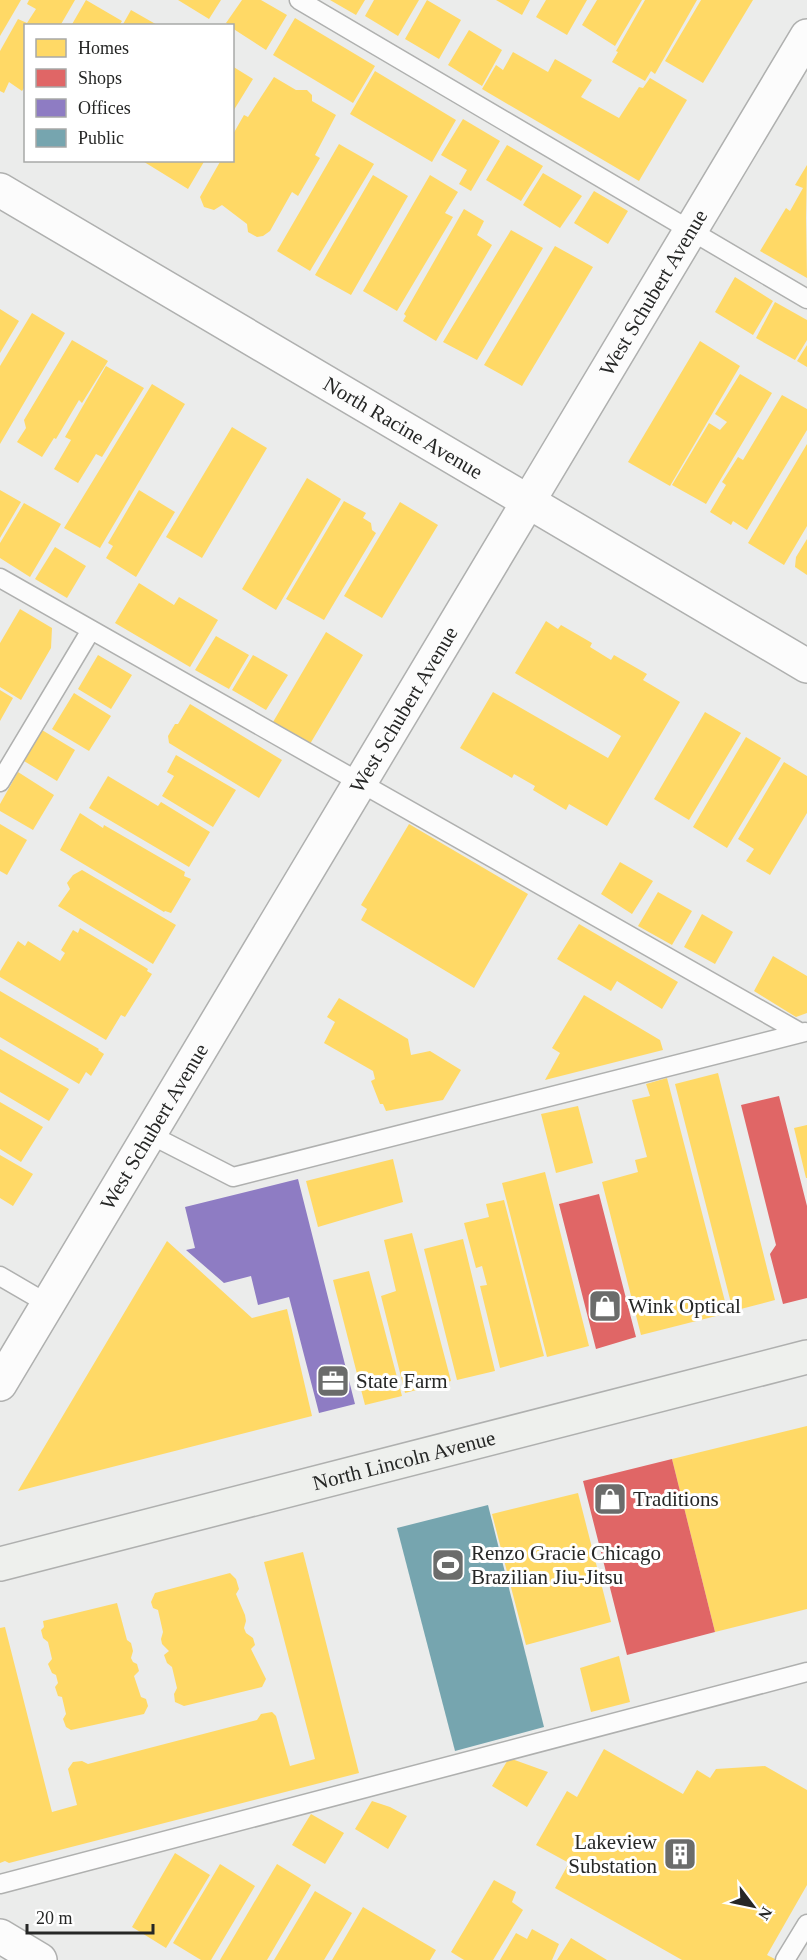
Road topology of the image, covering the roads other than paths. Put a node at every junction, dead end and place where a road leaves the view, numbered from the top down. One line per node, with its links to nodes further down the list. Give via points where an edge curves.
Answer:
1 (298, 0): 4 (lane)
2 (807, 36): 4 (street, West Schubert Avenue)
3 (0, 190): 6 (street, North Racine Avenue)
4 (691, 230): 5 (lane); 6 (street, West Schubert Avenue)
5 (807, 298)
6 (529, 501): 9 (street, North Racine Avenue); 11 (street, West Schubert Avenue)
7 (0, 578): 8 (lane)
8 (91, 630): 10 (lane); 11 (lane)
9 (807, 666)
10 (0, 782)
11 (360, 783): 12 (lane); 13 (street, West Schubert Avenue)
12 (804, 1032): 13 (lane, via 233,1177)
13 (149, 1134): 15 (street, West Schubert Avenue)
14 (0, 1276): 15 (lane)
15 (48, 1304): 17 (street, West Schubert Avenue)
16 (807, 1357): 18 (main road, North Lincoln Avenue)
17 (0, 1384)
18 (0, 1564)
19 (807, 1672): 20 (lane)
20 (0, 1884)
21 (807, 1924): 24 (lane)
22 (0, 1936): 23 (street)
23 (40, 1960)
24 (785, 1960)

